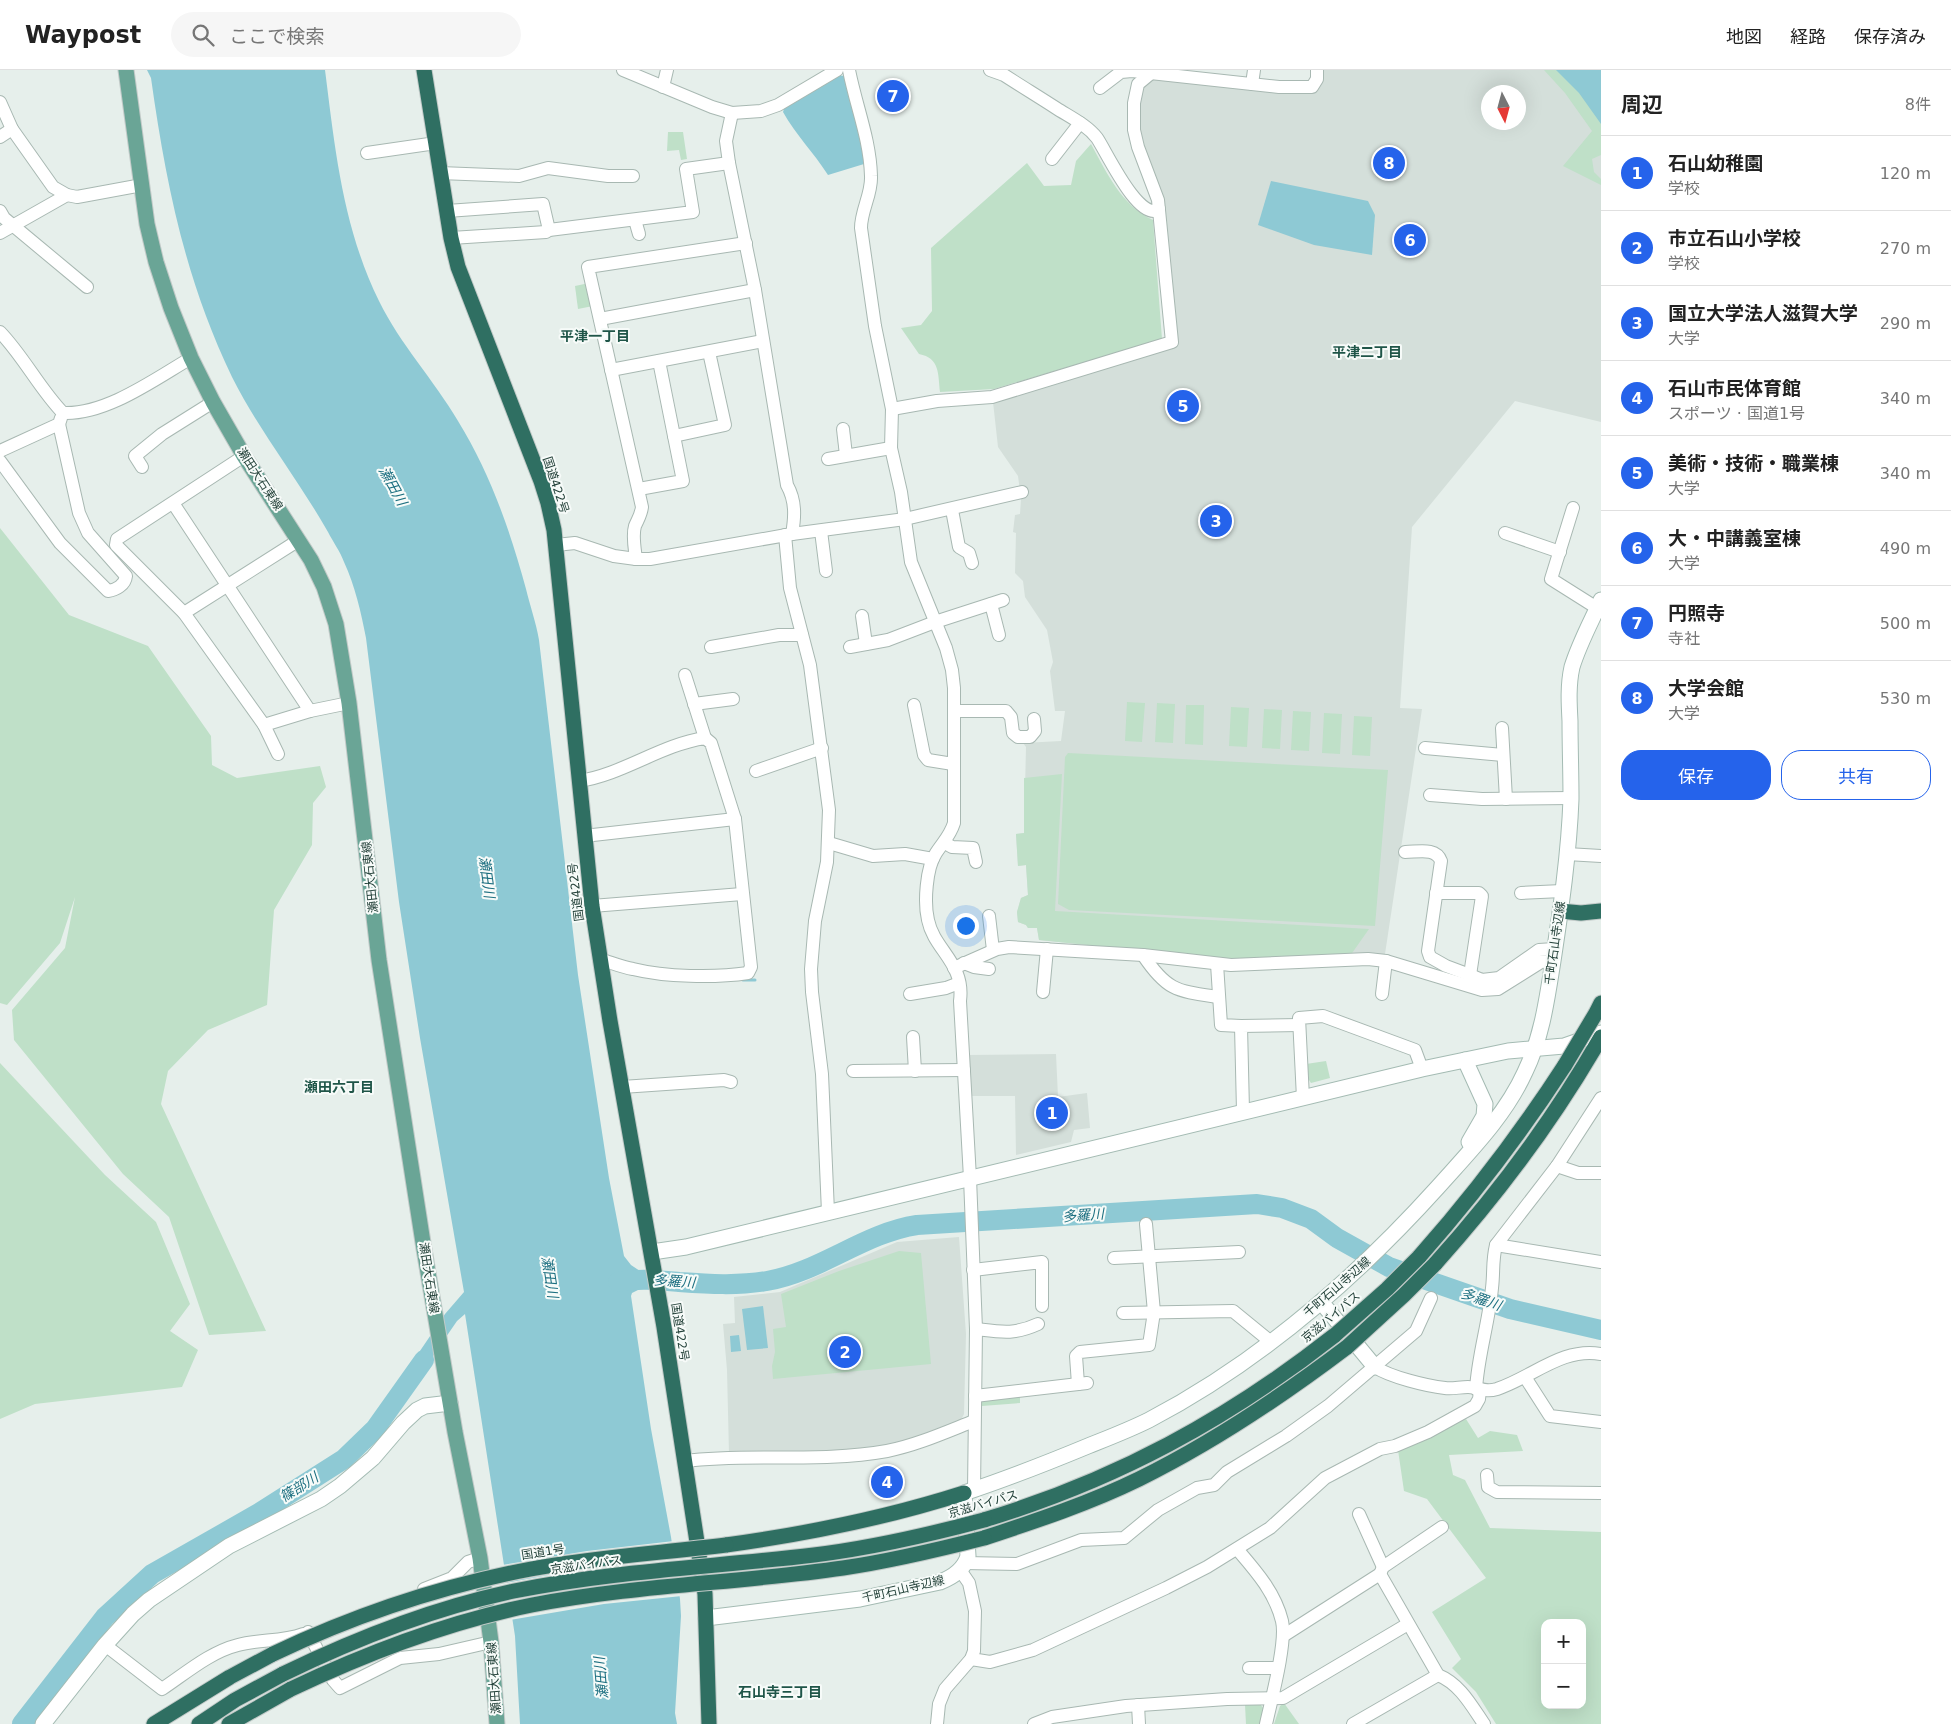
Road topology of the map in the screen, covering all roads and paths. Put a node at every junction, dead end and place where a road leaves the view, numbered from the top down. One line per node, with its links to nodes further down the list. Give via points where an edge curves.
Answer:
1 (126, 70): 26 (main road, 瀬田大石東線)
2 (424, 70): 20 (highway, 国道422号)
3 (623, 70): 13 (street)
4 (667, 70): 13 (street)
5 (837, 70): 16 (street, via 778,105 761,111)
6 (849, 70): 49 (street, via 868,142 872,177 861,228 875,326)
7 (990, 70): 10 (street)
8 (1254, 70): 12 (street)
9 (1317, 70): 12 (street, via 1318,80 1312,87)
10 (1004, 73): 17 (street)
11 (1150, 74): 12 (street); 14 (street, via 1121,72); 28 (street, via 1138,84 1134,130 1158,200)
12 (1252, 84)
13 (662, 87): 16 (street)
14 (1100, 88)
15 (0, 102): 18 (street)
16 (732, 112): 23 (street, via 726,141)
17 (1080, 123): 22 (street); 28 (street, via 1096,137 1139,203 1150,211)
18 (12, 129): 19 (street); 27 (street, via 53,187)
19 (0, 137)
20 (436, 143): 21 (street); 24 (highway, 国道422号)
21 (367, 153)
22 (1052, 159)
23 (729, 163): 31 (street, via 686,169 693,212); 37 (street)
24 (440, 173): 25 (street, via 519,176 548,168); 30 (highway, 国道422号)
25 (633, 176)
26 (142, 184): 27 (street, via 86,196); 45 (main road, 瀬田大石東線, via 156,262)
27 (67, 195): 32 (street)
28 (1158, 209): 49 (street, via 1172,342 992,397 937,401)
29 (0, 211): 32 (street)
30 (447, 212): 33 (street, via 543,204); 36 (highway, 国道422号)
31 (635, 220): 33 (street); 35 (street)
32 (13, 225): 34 (street); 38 (street)
33 (549, 230): 36 (street)
34 (0, 232)
35 (639, 234)
36 (451, 238): 70 (highway, 国道422号, via 466,292 548,503)
37 (746, 242): 39 (street); 40 (street, via 588,267)
38 (87, 287)
39 (755, 290): 40 (street); 42 (street)
40 (600, 320): 47 (street)
41 (0, 332): 43 (street)
42 (763, 341): 44 (street); 68 (street, via 787,485 792,493 795,518)
43 (5, 344): 50 (street, via 26,363)
44 (709, 352): 46 (street); 52 (street, via 724,425)
45 (191, 358): 48 (main road, 瀬田大石東線); 50 (street, via 130,393)
46 (659, 361): 47 (street); 52 (street)
47 (611, 370): 60 (street)
48 (213, 402): 56 (main road, 瀬田大石東線); 59 (street, via 162,434 135,456)
49 (892, 409): 53 (street)
50 (61, 419): 54 (street); 58 (street, via 77,504 88,533 126,576 115,590 108,591 60,543)
51 (843, 429): 55 (street)
52 (674, 436): 60 (street, via 683,481)
53 (891, 448): 55 (street); 65 (street)
54 (0, 451)
55 (846, 455): 57 (street)
56 (244, 456): 62 (street); 69 (main road, 瀬田大石東線)
57 (828, 459)
58 (0, 461)
59 (142, 467)
60 (638, 489): 72 (street, via 642,507 634,534)
61 (1022, 492): 64 (street)
62 (173, 503): 75 (street); 77 (street, via 117,539 116,545)
63 (1573, 508): 71 (street)
64 (952, 510): 65 (street); 73 (street, via 959,547 969,553)
65 (905, 519): 66 (street); 79 (street, via 911,562)
66 (821, 531): 68 (street); 74 (street)
67 (1505, 533): 71 (street)
68 (789, 535): 72 (street); 80 (street, via 790,588)
69 (299, 540): 75 (street); 87 (main road, 瀬田大石東線, via 330,603)
70 (556, 545): 72 (street, via 575,543 614,556); 102 (highway, 国道422号)
71 (1560, 552): 76 (street, via 1552,579)
72 (636, 559)
73 (972, 562)
74 (826, 571)
75 (228, 585): 77 (street); 90 (street)
76 (1599, 604): 104 (main road, 千町石山寺辺線, via 1579,650 1570,682)
77 (184, 613): 93 (street)
78 (862, 616): 82 (street)
79 (935, 622): 81 (street, via 997,602); 82 (street, via 888,640); 91 (street, via 952,670)
80 (802, 635): 83 (street, via 779,635); 96 (street, via 810,665)
81 (999, 635)
82 (866, 644): 84 (street)
83 (711, 646)
84 (850, 647)
85 (685, 675): 88 (street)
86 (733, 699): 88 (street)
87 (349, 702): 90 (street); 181 (main road, 瀬田大石東線, via 379,960)
88 (694, 704): 95 (street)
89 (914, 705): 100 (street, via 924,755 928,760)
90 (310, 711): 93 (street)
91 (955, 711): 92 (street, via 1006,711 1011,717 1013,733 1018,737 1030,737 1035,731); 100 (street)
92 (1034, 719)
93 (264, 725): 98 (street)
94 (1502, 728): 99 (street)
95 (705, 738): 102 (street, via 670,747 609,773); 106 (street, via 711,743)
96 (822, 748): 101 (street); 108 (street)
97 (1425, 748): 99 (street)
98 (278, 754)
99 (1503, 755): 105 (street)
100 (953, 764): 109 (street, via 954,823)
101 (756, 771)
102 (580, 781): 107 (highway, 国道422号)
103 (1430, 795): 105 (street)
104 (1571, 798): 105 (street); 111 (main road, 千町石山寺辺線)
105 (1506, 799)
106 (735, 819): 107 (street); 118 (street)
107 (584, 836): 119 (highway, 国道422号)
108 (829, 843): 113 (street, via 874,856 905,854); 159 (street, via 815,921 812,969 822,1074)
109 (945, 843): 113 (street); 114 (street, via 952,847 973,848)
110 (1405, 852): 116 (street, via 1434,852 1439,856)
111 (1567, 854): 112 (street); 115 (main road, 千町石山寺辺線)
112 (1601, 856)
113 (933, 859): 130 (street, via 926,895 927,919 930,928)
114 (976, 862)
115 (1562, 891): 117 (street); 120 (main road, 千町石山寺辺線)
116 (1436, 893): 132 (street, via 1428,951 1430,957); 132 (street, via 1478,893 1482,896)
117 (1520, 893)
118 (742, 894): 119 (street); 127 (street, via 751,967 748,974 654,973)
119 (592, 906): 127 (highway, 国道422号)
120 (1560, 911): 121 (highway); 126 (main road, 千町石山寺辺線)
121 (1601, 911)
122 (989, 916): 123 (street)
123 (994, 950): 124 (street, via 1009,947); 130 (street)
124 (1047, 950): 125 (street); 134 (street)
125 (1143, 955): 129 (street); 137 (street, via 1158,976 1182,992)
126 (1554, 955): 128 (street, via 1491,991); 132 (street, via 1539,950 1492,980); 144 (main road, 千町石山寺辺線)
127 (599, 959): 151 (highway, 国道422号)
128 (1386, 961): 129 (street); 136 (street)
129 (1217, 964): 137 (street)
130 (959, 965): 131 (street); 133 (street)
131 (989, 968)
132 (1470, 975)
133 (960, 983): 135 (street); 146 (street)
134 (1043, 992)
135 (910, 994)
136 (1382, 994)
137 (1218, 997): 140 (street, via 1220,1025)
138 (1598, 1008): 209 (highway, 京滋バイパス, bridge, via 1524,1127 1484,1181 1419,1257 1335,1334 1264,1388 1173,1443 1084,1486 1026,1508 906,1540 848,1550 588,1579 514,1591 438,1611 341,1647 283,1674)
139 (1299, 1025): 140 (street); 147 (street, via 1299,1018 1323,1016 1415,1050); 152 (street)
140 (1241, 1026): 154 (street)
141 (1601, 1033): 144 (main road, via 1569,1045)
142 (913, 1037): 149 (street)
143 (1601, 1037): 210 (highway, bridge, via 1503,1184 1435,1264 1404,1295 1346,1347 1254,1415 1138,1480 1078,1506 941,1549 844,1568 584,1596 455,1623 350,1662 291,1689)
144 (1535, 1049): 145 (main road); 156 (main road, 千町石山寺辺線, via 1505,1108)
145 (1465, 1060): 147 (main road); 156 (main road, via 1485,1110)
146 (964, 1070): 149 (street); 158 (street)
147 (1422, 1070): 152 (main road)
148 (853, 1071): 149 (street)
149 (915, 1071)
150 (731, 1082): 151 (street)
151 (622, 1088): 162 (highway, 国道422号)
152 (1303, 1098): 154 (main road)
153 (1601, 1098): 155 (street)
154 (1243, 1111): 158 (main road)
155 (1557, 1166): 157 (street, via 1578,1173); 161 (street)
156 (1450, 1173): 169 (main road, 千町石山寺辺線, via 1380,1249)
157 (1601, 1173)
158 (970, 1178): 159 (main road); 167 (street)
159 (828, 1212): 162 (main road, via 686,1247)
160 (1146, 1224): 164 (street)
161 (1496, 1245): 166 (street); 179 (street, via 1492,1259 1492,1291 1476,1374)
162 (652, 1252): 184 (highway, 国道422号)
163 (1239, 1252): 164 (street)
164 (1150, 1256): 165 (street); 171 (street)
165 (1114, 1258)
166 (1601, 1262)
167 (973, 1270): 170 (street, via 1042,1262); 174 (street)
168 (1431, 1298): 177 (street, via 1416,1331)
169 (1322, 1303): 175 (main road, 千町石山寺辺線); 177 (main road)
170 (1042, 1306)
171 (1154, 1312): 172 (street); 175 (street, via 1233,1311); 180 (street, via 1150,1345 1080,1352 1076,1356 1082,1384)
172 (1123, 1313)
173 (1038, 1324): 174 (street, via 1023,1331)
174 (976, 1329): 180 (street)
175 (1271, 1342): 186 (main road, 千町石山寺辺線, via 1197,1393 1147,1421)
176 (1601, 1354): 178 (street, via 1568,1355)
177 (1375, 1367): 179 (street, via 1384,1373 1443,1388); 192 (street, via 1286,1436 1227,1472 1214,1485 1197,1488 1158,1510 1124,1538 1081,1540 1017,1564)
178 (1525, 1377): 179 (street, via 1498,1388); 183 (street, via 1550,1416)
179 (1478, 1390): 190 (street, via 1475,1406 1428,1432 1380,1449 1325,1478 1270,1528)
180 (975, 1396): 182 (street)
181 (450, 1403): 191 (main road, 瀬田大石東線); 199 (main road, via 417,1410 373,1458 340,1486 229,1546 193,1570 138,1610)
182 (974, 1421): 184 (street, via 887,1451 813,1458 714,1457); 186 (street)
183 (1601, 1422)
184 (685, 1461): 194 (highway, 国道422号)
185 (1487, 1475): 187 (street, via 1488,1487 1497,1492)
186 (969, 1492): 192 (main road, via 968,1556); 208 (highway, 国道1号, bridge, via 811,1532 563,1564 475,1581 372,1612 309,1637 230,1677)
187 (1601, 1493)
188 (1359, 1514): 193 (street)
189 (1442, 1528): 193 (street)
190 (1237, 1549): 197 (street, via 1272,1595 1282,1621); 200 (street, via 1166,1588 1033,1650 990,1662)
191 (480, 1558): 196 (street, via 468,1562 452,1578 434,1586); 198 (main road, 瀬田大石東線)
192 (963, 1567): 194 (main road, 千町石山寺辺線, via 951,1578 940,1582 860,1599); 200 (street, via 975,1611 974,1651)
193 (1381, 1570): 195 (street); 197 (street)
194 (706, 1618): 212 (highway, 国道422号)
195 (1408, 1624): 203 (street); 204 (street, via 1283,1698)
196 (308, 1632): 198 (street, via 340,1688 400,1658 439,1654); 199 (street, via 290,1639 258,1641 222,1650 162,1689)
197 (1283, 1636): 202 (street)
198 (492, 1642): 211 (main road, 瀬田大石東線)
199 (105, 1645): 207 (main road)
200 (970, 1659): 213 (street, via 945,1689 939,1704)
201 (1249, 1668): 202 (street)
202 (1277, 1668): 204 (street)
203 (1438, 1674): 206 (street, via 1465,1695); 217 (street)
204 (1272, 1698): 205 (street); 216 (street)
205 (1138, 1705): 214 (street, via 1052,1717); 215 (street)
206 (1478, 1722)
207 (43, 1724)
208 (154, 1724)
209 (199, 1724)
210 (229, 1724)
211 (497, 1724)
212 (709, 1724)
213 (937, 1724)
214 (1034, 1724)
215 (1139, 1724)
216 (1266, 1724)
217 (1353, 1724)

